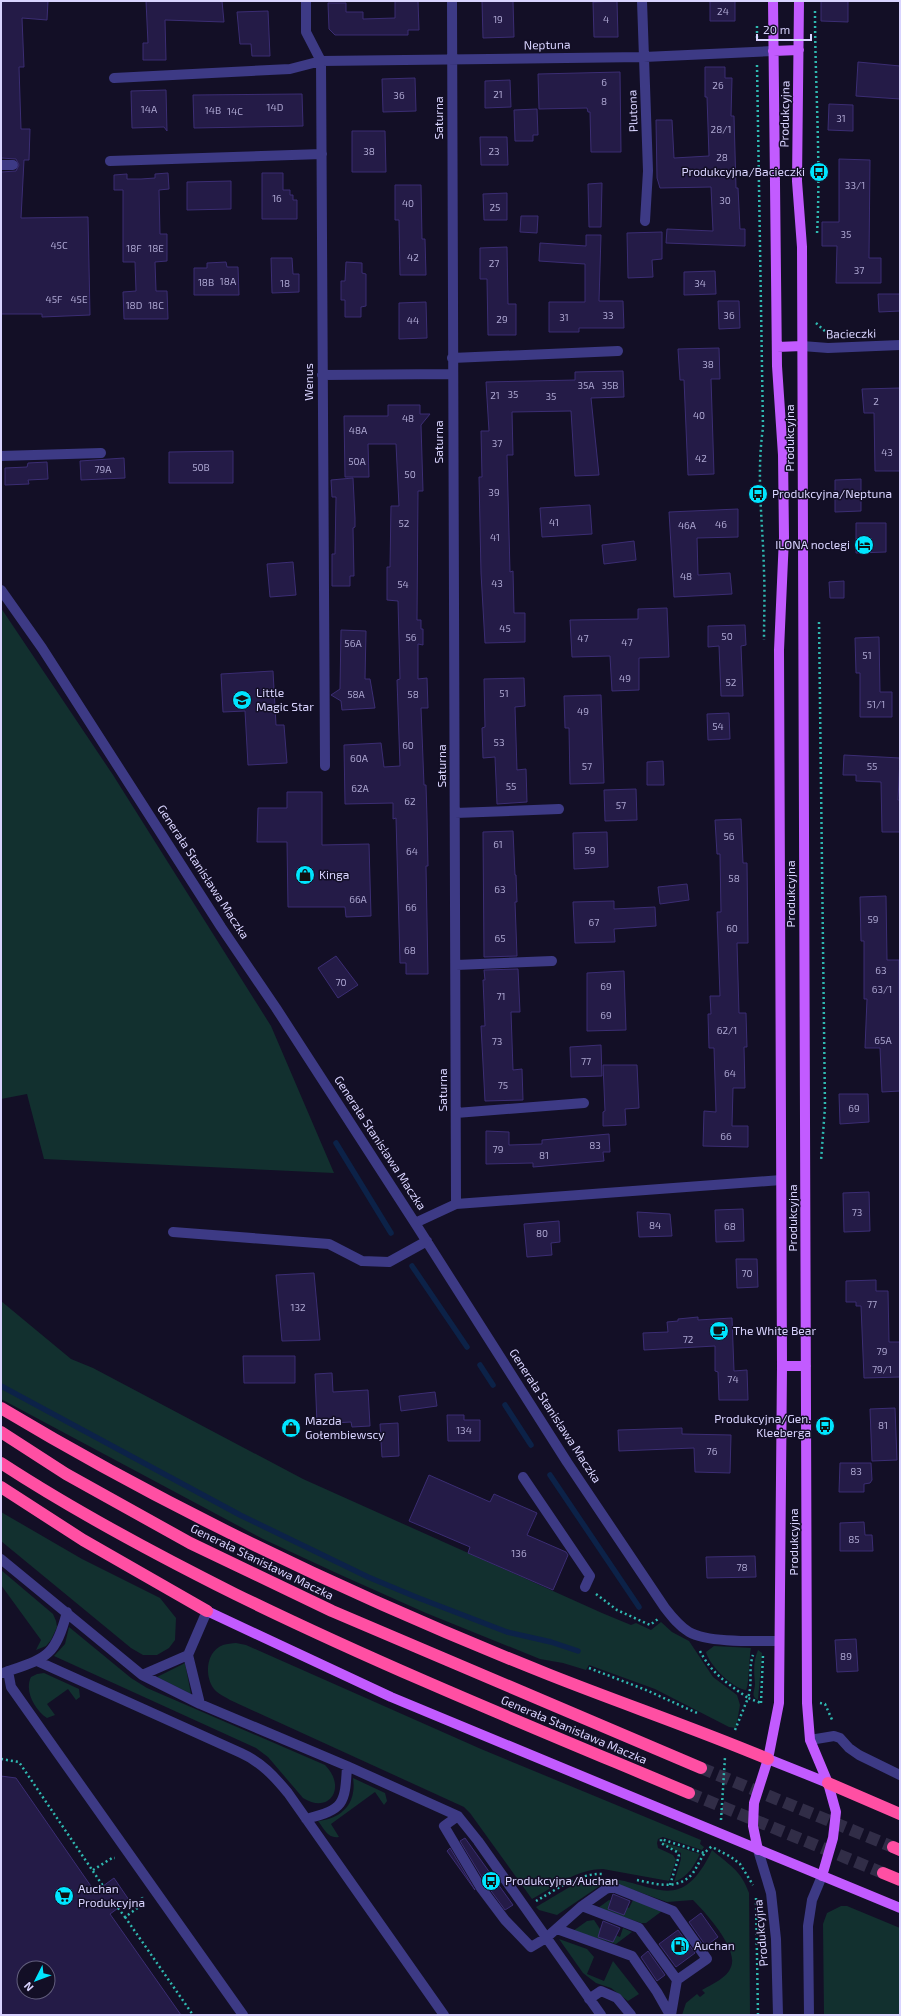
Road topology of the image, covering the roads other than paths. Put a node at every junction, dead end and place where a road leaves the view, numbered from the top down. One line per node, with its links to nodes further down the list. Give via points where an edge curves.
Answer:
1 (306, 1): 10 (street, Wenus, via 306,32)
2 (452, 1): 9 (street, Saturna)
3 (642, 1): 8 (street, Plutona)
4 (773, 1): 7 (main road, Produkcyjna)
5 (799, 1): 6 (main road, Produkcyjna)
6 (799, 50): 7 (main road); 18 (main road, Produkcyjna, via 796,181 802,247)
7 (773, 51): 8 (street, Neptuna); 19 (main road, Produkcyjna)
8 (644, 57): 9 (street, Neptuna); 16 (street, Plutona, via 648,171)
9 (452, 59): 10 (street, Neptuna); 21 (street, Saturna)
10 (321, 61): 11 (street, Neptuna, via 290,69); 12 (street, Wenus)
11 (114, 78)
12 (322, 154): 13 (street); 23 (street, Wenus)
13 (110, 161)
14 (1, 165): 15 (street)
15 (13, 165)
16 (645, 220)
17 (900, 345): 18 (street, Bacieczki, via 828,348)
18 (802, 346): 19 (main road); 40 (main road, Produkcyjna)
19 (777, 347): 34 (main road, Produkcyjna, via 783,455 784,537 779,650)
20 (618, 351): 21 (street)
21 (452, 358): 22 (street, Saturna)
22 (452, 374): 23 (street); 29 (street, Saturna)
23 (322, 375): 27 (street, Wenus)
24 (101, 453): 25 (street)
25 (1, 456)
26 (1, 590): 36 (street, Generała Stanisława Maczka, via 42,648)
27 (325, 766)
28 (559, 809): 29 (street)
29 (455, 813): 31 (street, Saturna)
30 (552, 961): 31 (street)
31 (456, 965): 33 (street, Saturna)
32 (584, 1103): 33 (street)
33 (456, 1113): 35 (street, Saturna)
34 (781, 1180): 35 (street); 39 (main road, Produkcyjna)
35 (456, 1204): 36 (street)
36 (415, 1223): 38 (street, Generała Stanisława Maczka)
37 (173, 1232): 38 (street, via 329,1244 362,1261 389,1262)
38 (427, 1242): 50 (street, Generała Stanisława Maczka, via 567,1462 668,1611 692,1634 722,1639)
39 (782, 1366): 40 (main road); 50 (main road, Produkcyjna)
40 (806, 1366): 56 (main road, Produkcyjna, via 807,1704)
41 (1, 1408): 57 (highway, via 36,1430 282,1560 550,1675)
42 (1, 1432): 59 (highway, Generała Stanisława Maczka, via 66,1474 190,1543 332,1611)
43 (1, 1463): 62 (highway, Generała Stanisława Maczka, via 153,1553 314,1633)
44 (523, 1477): 47 (street, via 590,1576)
45 (1, 1488): 48 (highway, via 77,1536)
46 (1, 1559): 49 (street)
47 (585, 1587)
48 (207, 1611): 51 (street); 66 (main road, via 391,1697)
49 (67, 1612): 52 (street, via 61,1633 50,1652); 54 (street)
50 (779, 1641): 57 (main road, Produkcyjna, via 779,1703)
51 (188, 1655): 54 (street); 55 (street)
52 (37, 1661): 53 (street); 65 (street, via 253,1758 278,1781)
53 (4, 1672): 76 (street, via 11,1687)
54 (142, 1676): 55 (street)
55 (200, 1704): 58 (street)
56 (810, 1740): 60 (street, via 834,1736 840,1738 859,1756); 61 (main road, Produkcyjna)
57 (768, 1759): 61 (main road); 66 (main road, Produkcyjna, via 754,1803 753,1826)
58 (347, 1766): 64 (street); 65 (street, via 346,1790 339,1806 330,1813)
59 (701, 1768)
60 (900, 1775)
61 (828, 1783): 63 (highway); 68 (main road, Produkcyjna, via 836,1812 833,1838)
62 (689, 1793)
63 (900, 1814)
64 (458, 1816): 73 (street); 73 (street, via 444,1826 481,1888 505,1920 531,1947)
65 (306, 1819): 77 (street)
66 (758, 1850): 68 (main road); 81 (street, Produkcyjna, via 771,1893 775,1924)
67 (883, 1873): 69 (highway)
68 (822, 1876): 71 (main road); 82 (street, via 812,1900 808,1926)
69 (900, 1880)
70 (582, 1906): 72 (street); 74 (street, via 639,1928); 74 (street, via 613,1887 673,1911 707,1959)
71 (900, 1908)
72 (557, 1929): 73 (street); 80 (street, via 632,1956)
73 (546, 1938): 75 (street)
74 (676, 1980): 80 (street)
75 (589, 1999): 78 (street); 79 (street, via 601,1991 617,1998)
76 (243, 2015)
77 (444, 2015)
78 (601, 2015)
79 (631, 2015)
80 (671, 2015)
81 (778, 2015)
82 (809, 2015)

